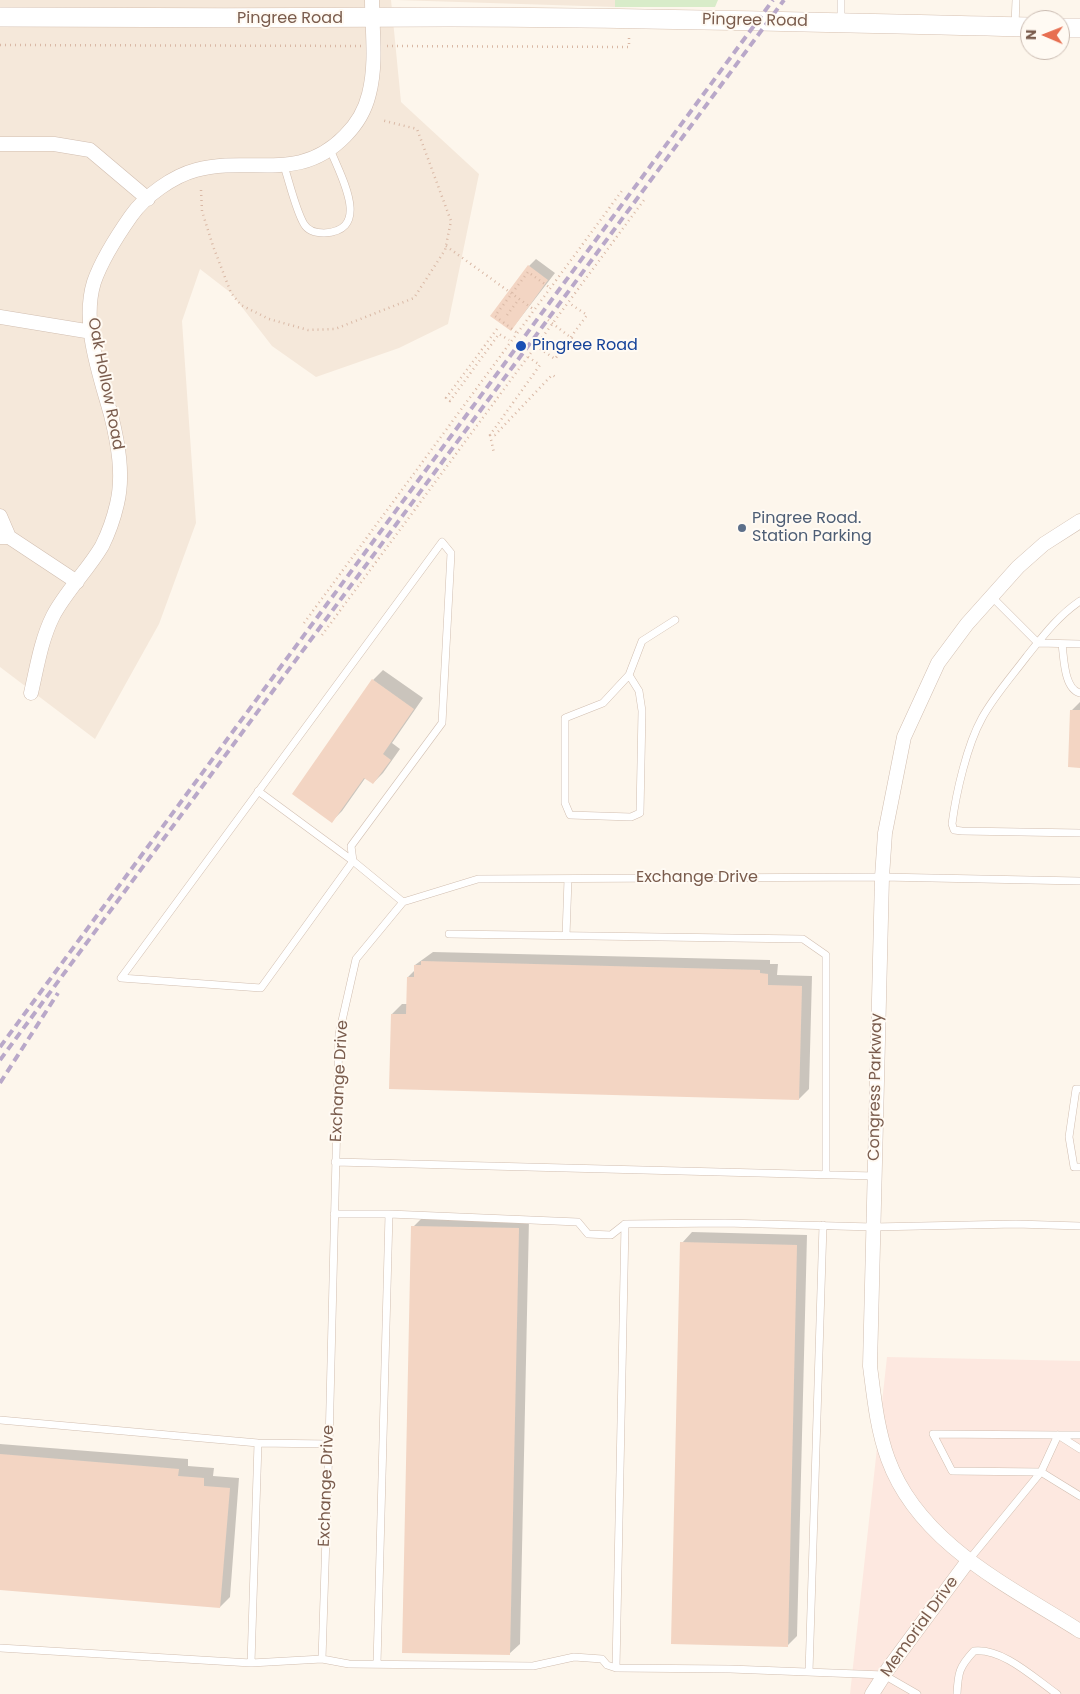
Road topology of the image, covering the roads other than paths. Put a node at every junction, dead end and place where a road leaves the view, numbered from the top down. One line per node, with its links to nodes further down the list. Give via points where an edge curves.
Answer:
1 (372, 0): 6 (street, Oak Hollow Road)
2 (841, 0): 7 (lane)
3 (1016, 0): 4 (lane)
4 (1020, 15)
5 (0, 17): 6 (street, Pingree Road)
6 (372, 19): 7 (street, Pingree Road, via 450,17); 10 (street, Oak Hollow Road, via 371,84 364,110 351,130)
7 (841, 23): 8 (street, Pingree Road)
8 (1020, 27)
9 (0, 144): 12 (street, via 54,144 90,150)
10 (330, 149): 11 (street, Oak Hollow Road, via 308,161); 11 (lane, via 352,209 349,221 339,230 314,232 304,224)
11 (284, 166): 12 (street, Oak Hollow Road, via 197,170 171,182)
12 (148, 199): 14 (street, Oak Hollow Road, via 133,213 112,244 94,282 90,304)
13 (0, 317): 14 (street)
14 (92, 332): 18 (street, Oak Hollow Road, via 120,464 118,502 102,545)
15 (0, 516): 17 (street)
16 (1080, 521): 19 (street, Congress Parkway, via 1044,544)
17 (4, 537): 18 (street)
18 (77, 582): 26 (street, Oak Hollow Road, via 54,614 44,637)
19 (991, 596): 22 (lane); 31 (street, Congress Parkway, via 938,663 904,737 887,816)
20 (1080, 602): 22 (lane, via 1068,609)
21 (675, 620): 25 (lane, via 642,641)
22 (1038, 643): 23 (lane); 29 (lane, via 991,702 981,720 964,768 952,824 954,830 962,832)
23 (1062, 644): 24 (lane); 27 (lane, via 1069,685 1074,692)
24 (1080, 644)
25 (629, 675): 25 (lane, via 639,691 642,711 640,813 631,817 570,815 565,802 566,718 603,703)
26 (31, 693)
27 (1080, 693)
28 (258, 791): 30 (lane); 30 (lane, via 121,978 261,988); 30 (lane, via 442,542 451,553 442,723 350,846)
29 (1080, 833)
30 (352, 861): 34 (lane)
31 (882, 877): 32 (lane, Exchange Drive); 33 (lane, Exchange Drive); 41 (street, Congress Parkway)
32 (568, 879): 34 (lane, Exchange Drive, via 478,879); 36 (lane)
33 (1080, 881)
34 (403, 902): 38 (lane, Exchange Drive, via 356,959 339,1034)
35 (449, 934): 36 (lane)
36 (566, 936): 40 (lane, via 803,939 826,955)
37 (1080, 1089): 39 (lane, via 1076,1089 1069,1137 1074,1167)
38 (335, 1162): 40 (lane); 42 (lane, Exchange Drive)
39 (1080, 1167)
40 (826, 1174): 41 (lane)
41 (874, 1176): 47 (street, Congress Parkway)
42 (334, 1214): 43 (lane); 52 (lane, Exchange Drive)
43 (389, 1214): 44 (lane, via 578,1222 588,1234 611,1235); 61 (lane)
44 (625, 1224): 45 (lane); 62 (lane)
45 (823, 1226): 47 (lane); 63 (lane)
46 (1080, 1226): 47 (lane)
47 (873, 1227): 56 (street, Congress Parkway, via 870,1366 875,1410 888,1460 903,1490 928,1523)
48 (0, 1420): 51 (lane)
49 (1058, 1435): 50 (lane); 53 (lane); 54 (lane); 54 (lane, via 933,1434 952,1471)
50 (1080, 1435)
51 (258, 1443): 52 (lane); 60 (lane)
52 (329, 1444): 59 (lane, Exchange Drive)
53 (1080, 1448)
54 (1041, 1472): 55 (lane); 56 (lane)
55 (1080, 1496)
56 (968, 1560): 57 (street, Congress Parkway); 64 (street, Memorial Drive)
57 (1080, 1630)
58 (0, 1648): 60 (lane)
59 (322, 1659): 60 (lane); 61 (lane, via 349,1664)
60 (251, 1663)
61 (377, 1664): 62 (lane, via 532,1666 574,1657 602,1659)
62 (616, 1668): 63 (lane)
63 (809, 1672): 64 (lane)
64 (884, 1675): 65 (street, Memorial Drive); 66 (lane)
65 (872, 1694)
66 (917, 1694)
67 (957, 1694): 68 (lane, via 958,1672 964,1661 974,1651 983,1650 1002,1658)
68 (1057, 1694)

